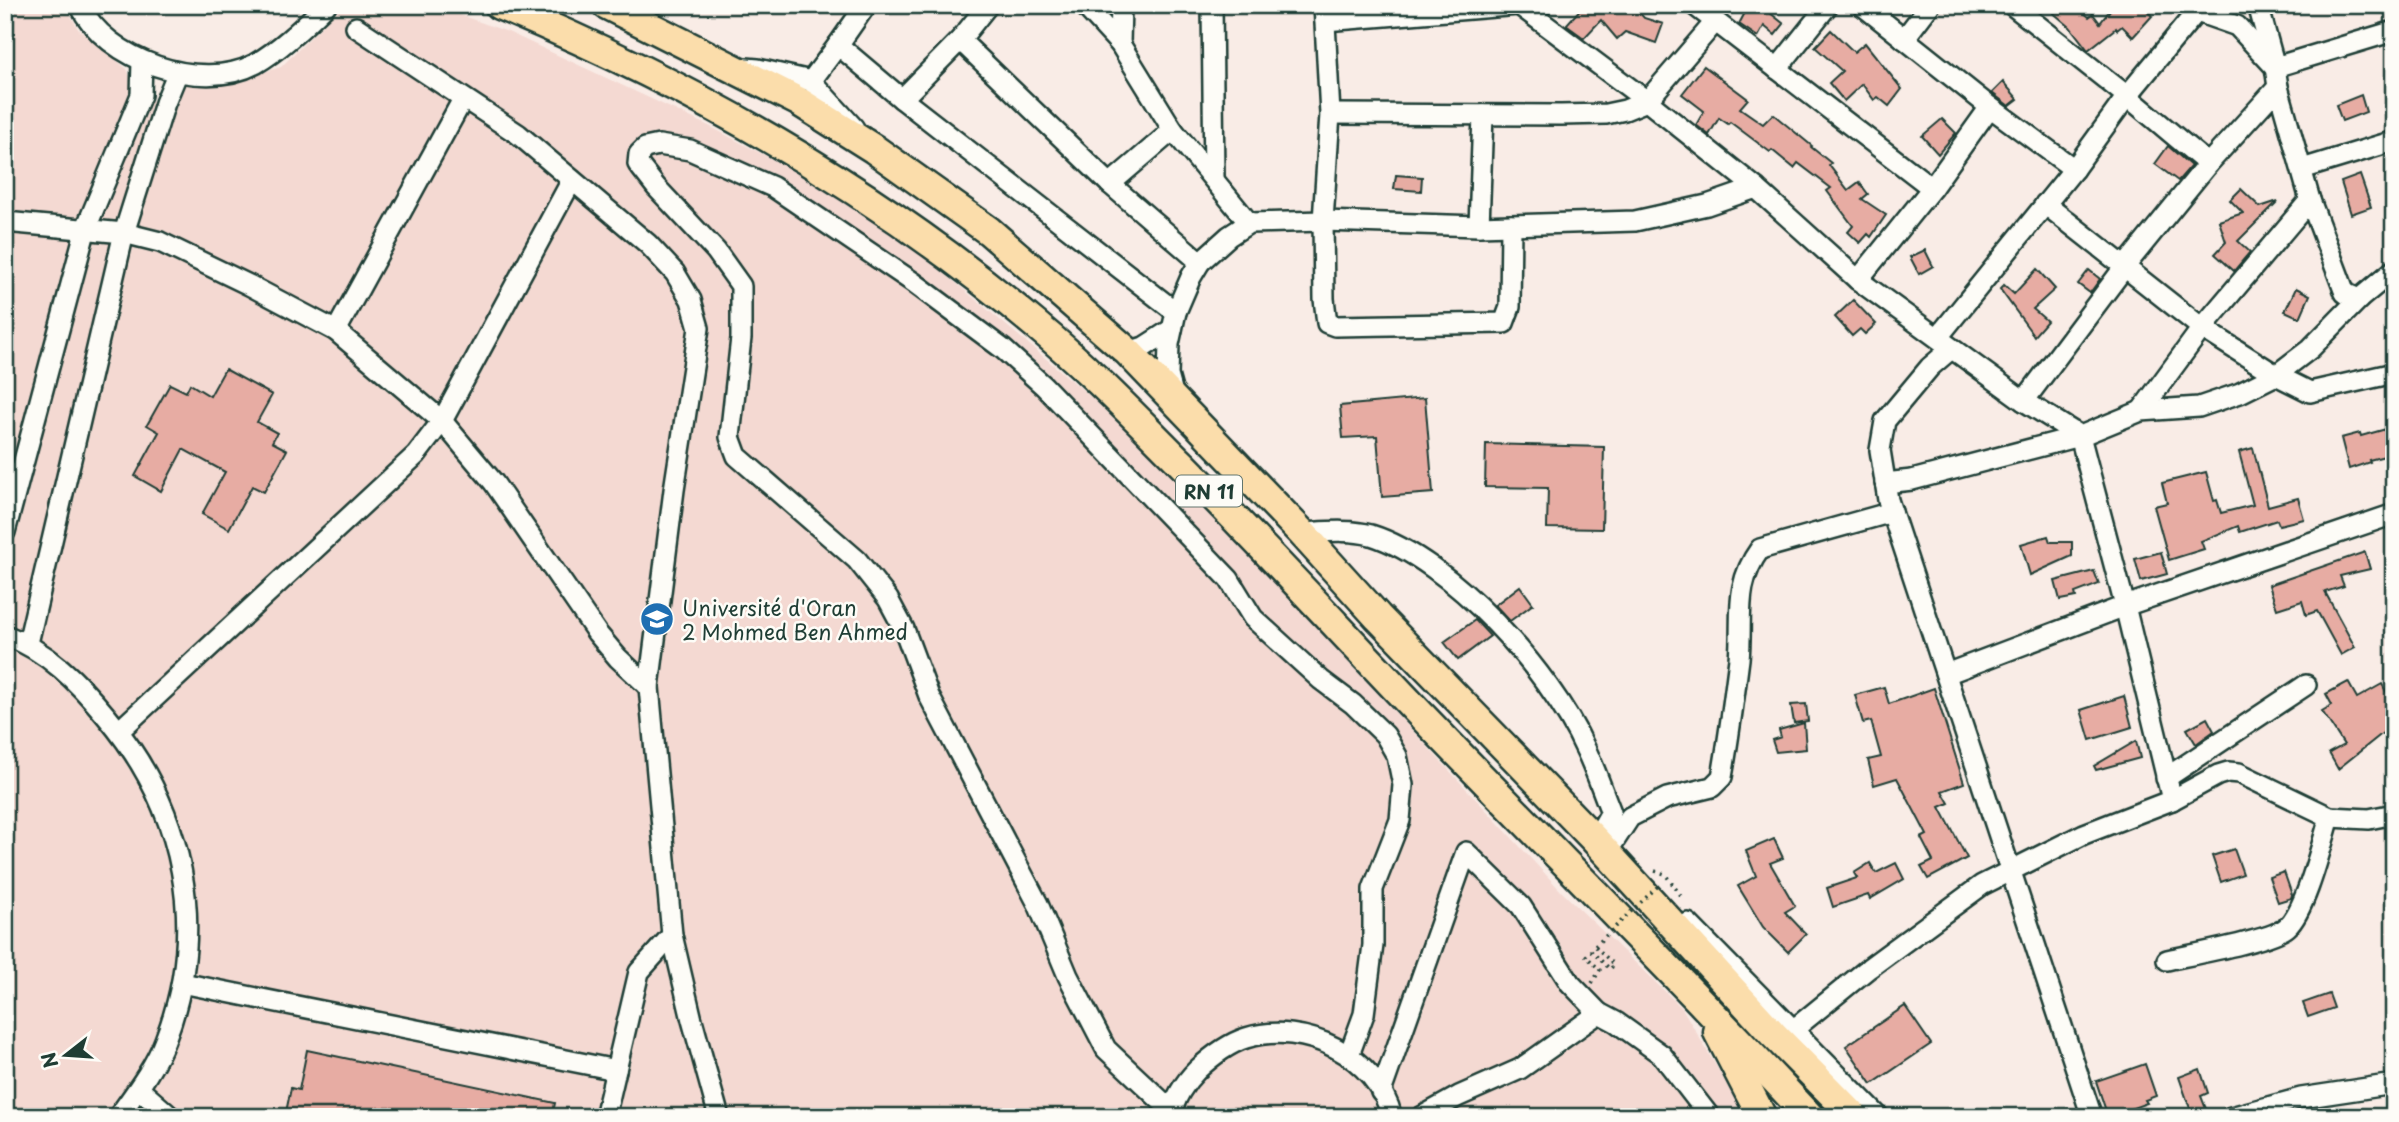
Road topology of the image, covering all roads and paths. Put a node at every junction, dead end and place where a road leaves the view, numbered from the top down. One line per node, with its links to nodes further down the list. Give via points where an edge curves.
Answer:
1 (80, 5): 26 (street, via 107,38)
2 (326, 5): 30 (street, via 253,65 222,74)
3 (499, 5): 102 (highway, RN 11, via 664,81 783,145 956,261 1037,325 1240,523 1519,817)
4 (607, 5): 28 (highway, RN 11)
5 (866, 5): 25 (street)
6 (988, 5): 23 (street)
7 (1084, 5): 24 (street)
8 (1121, 5): 24 (street)
9 (1212, 5): 48 (street)
10 (1519, 5): 18 (street); 36 (street)
11 (1694, 5): 19 (street)
12 (1828, 5): 29 (street)
13 (1862, 5): 22 (street)
14 (1930, 5): 22 (street)
15 (2258, 5): 27 (street)
16 (2196, 7): 27 (street, via 2237,26); 33 (street)
17 (2022, 8): 33 (street)
18 (1324, 13): 39 (street)
19 (1715, 22): 29 (street); 36 (street)
20 (356, 27): 34 (street)
21 (2394, 31): 27 (street)
22 (1904, 39): 37 (street)
23 (960, 40): 35 (street); 50 (street)
24 (1120, 44): 42 (street)
25 (838, 45): 31 (street); 35 (street)
26 (142, 61): 30 (street); 38 (street, via 141,95)
27 (2275, 67): 32 (street)
28 (730, 68): 31 (street); 44 (highway, RN 11, via 798,102)
29 (1777, 69): 52 (street)
30 (177, 74): 41 (street)
31 (811, 80): 44 (street)
32 (2278, 87): 45 (street); 47 (street)
33 (2127, 96): 45 (street); 46 (street)
34 (463, 99): 49 (street, via 518,134); 69 (street)
35 (902, 99): 67 (street)
36 (1647, 101): 40 (street, via 1606,114); 51 (street)
37 (1990, 107): 46 (street); 52 (street)
38 (135, 109): 41 (street); 60 (street)
39 (1330, 114): 40 (street); 55 (street)
40 (1483, 115): 59 (street)
41 (161, 118): 61 (street)
42 (1173, 130): 48 (street); 50 (street)
43 (2394, 141): 47 (street)
44 (874, 149): 71 (highway, RN 11, via 989,231)
45 (2208, 164): 63 (street)
46 (2074, 169): 54 (street)
47 (2302, 169): 53 (street)
48 (1214, 179): 57 (street)
49 (572, 180): 77 (street); 89 (street, via 675,273 691,300 699,328)
50 (1110, 184): 62 (street)
51 (1756, 188): 58 (street, via 1707,205 1635,221); 65 (street)
52 (1932, 188): 65 (street)
53 (2310, 200): 66 (street, via 2345,293); 68 (street)
54 (2045, 204): 63 (street); 70 (street)
55 (1323, 221): 57 (street); 58 (street, via 1324,299 1327,323 1335,326 1504,323 1510,307); 59 (street)
56 (5, 222): 60 (street)
57 (1249, 223): 62 (street)
58 (1511, 225): 59 (street)
59 (1479, 226)
60 (86, 228): 61 (street); 82 (street)
61 (124, 233): 69 (street, via 160,242); 86 (street)
62 (1200, 262): 67 (street)
63 (2126, 265): 68 (street); 74 (street)
64 (2394, 270): 66 (street)
65 (1858, 280): 70 (street)
66 (2359, 299): 73 (street, via 2310,349)
67 (1174, 320): 71 (street, via 1144,346); 75 (street, via 1168,375)
68 (2202, 328): 73 (street); 76 (street)
69 (336, 331): 77 (street)
70 (1944, 343): 74 (street); 79 (street, via 1885,421 1880,450)
71 (1128, 352): 75 (highway, RN 11)
72 (2394, 373): 73 (street, via 2311,392)
73 (2276, 375): 76 (street, via 2199,407)
74 (2024, 401): 78 (street)
75 (1177, 405): 83 (highway, RN 11)
76 (2141, 411): 78 (street)
77 (442, 421): 89 (street, via 494,484 597,633); 90 (street, via 416,455)
78 (2080, 436): 79 (street); 84 (street)
79 (1885, 483): 80 (street)
80 (1892, 512): 87 (street); 95 (street, via 1760,550 1745,574 1722,777 1712,787 1667,798 1630,817)
81 (2394, 514): 84 (street)
82 (5, 532)
83 (1302, 533): 95 (highway, RN 11, via 1378,617); 95 (street, via 1369,534 1406,550 1488,614 1550,689 1585,747 1611,812)
84 (2125, 606): 87 (street); 91 (street)
85 (5, 635): 86 (street)
86 (28, 643): 90 (street, via 82,685)
87 (1946, 674): 96 (street)
88 (2306, 685): 91 (street)
89 (649, 687): 98 (street)
90 (119, 730): 100 (street, via 149,776 174,838 187,891)
91 (2166, 778): 92 (street)
92 (2172, 800): 94 (street, via 2228,772); 96 (street, via 2084,834)
93 (2394, 814): 94 (street, via 2370,819)
94 (2330, 817): 99 (street, via 2302,903 2289,925 2263,937)
95 (1603, 843): 104 (street); 120 (highway, RN 11, via 1773,1034)
96 (2010, 870): 104 (street, via 1957,903); 122 (street)
97 (1658, 886): 101 (path, bridge, via 1595,946 1614,965 1610,969 1591,951 1586,956 1601,970)
98 (672, 935): 106 (street, via 639,972); 114 (street)
99 (2167, 960)
100 (181, 983): 106 (street); 108 (street, via 165,1041)
101 (1583, 996): 103 (street); 109 (street, via 1521,906 1466,852)
102 (1701, 999): 118 (highway); 119 (highway, RN 11)
103 (1599, 1013): 116 (street, via 1520,1069); 117 (street, via 1662,1055)
104 (1794, 1029): 121 (street)
105 (1349, 1055): 109 (street); 110 (street, via 1317,1038 1281,1032 1246,1038 1214,1054 1188,1079); 110 (street, via 1364,1014 1373,945 1373,889 1400,820 1403,785 1397,756 1385,735 1253,618 1229,579 1003,349 773,187 690,150 659,145 645,148 638,164 741,286 741,338 730,437 737,456 857,560 888,598 929,696 1038,904 1106,1049)
106 (616, 1070): 113 (street)
107 (2394, 1084): 123 (street, via 2301,1098)
108 (139, 1089): 111 (street); 112 (street)
109 (1381, 1091): 115 (street)
110 (1171, 1114)
111 (118, 1117)
112 (171, 1117)
113 (605, 1117)
114 (719, 1117)
115 (1392, 1117)
116 (1421, 1117)
117 (1710, 1117)
118 (1762, 1117)
119 (1810, 1117)
120 (1854, 1117)
121 (1879, 1117)
122 (2092, 1117)
123 (2231, 1117)

